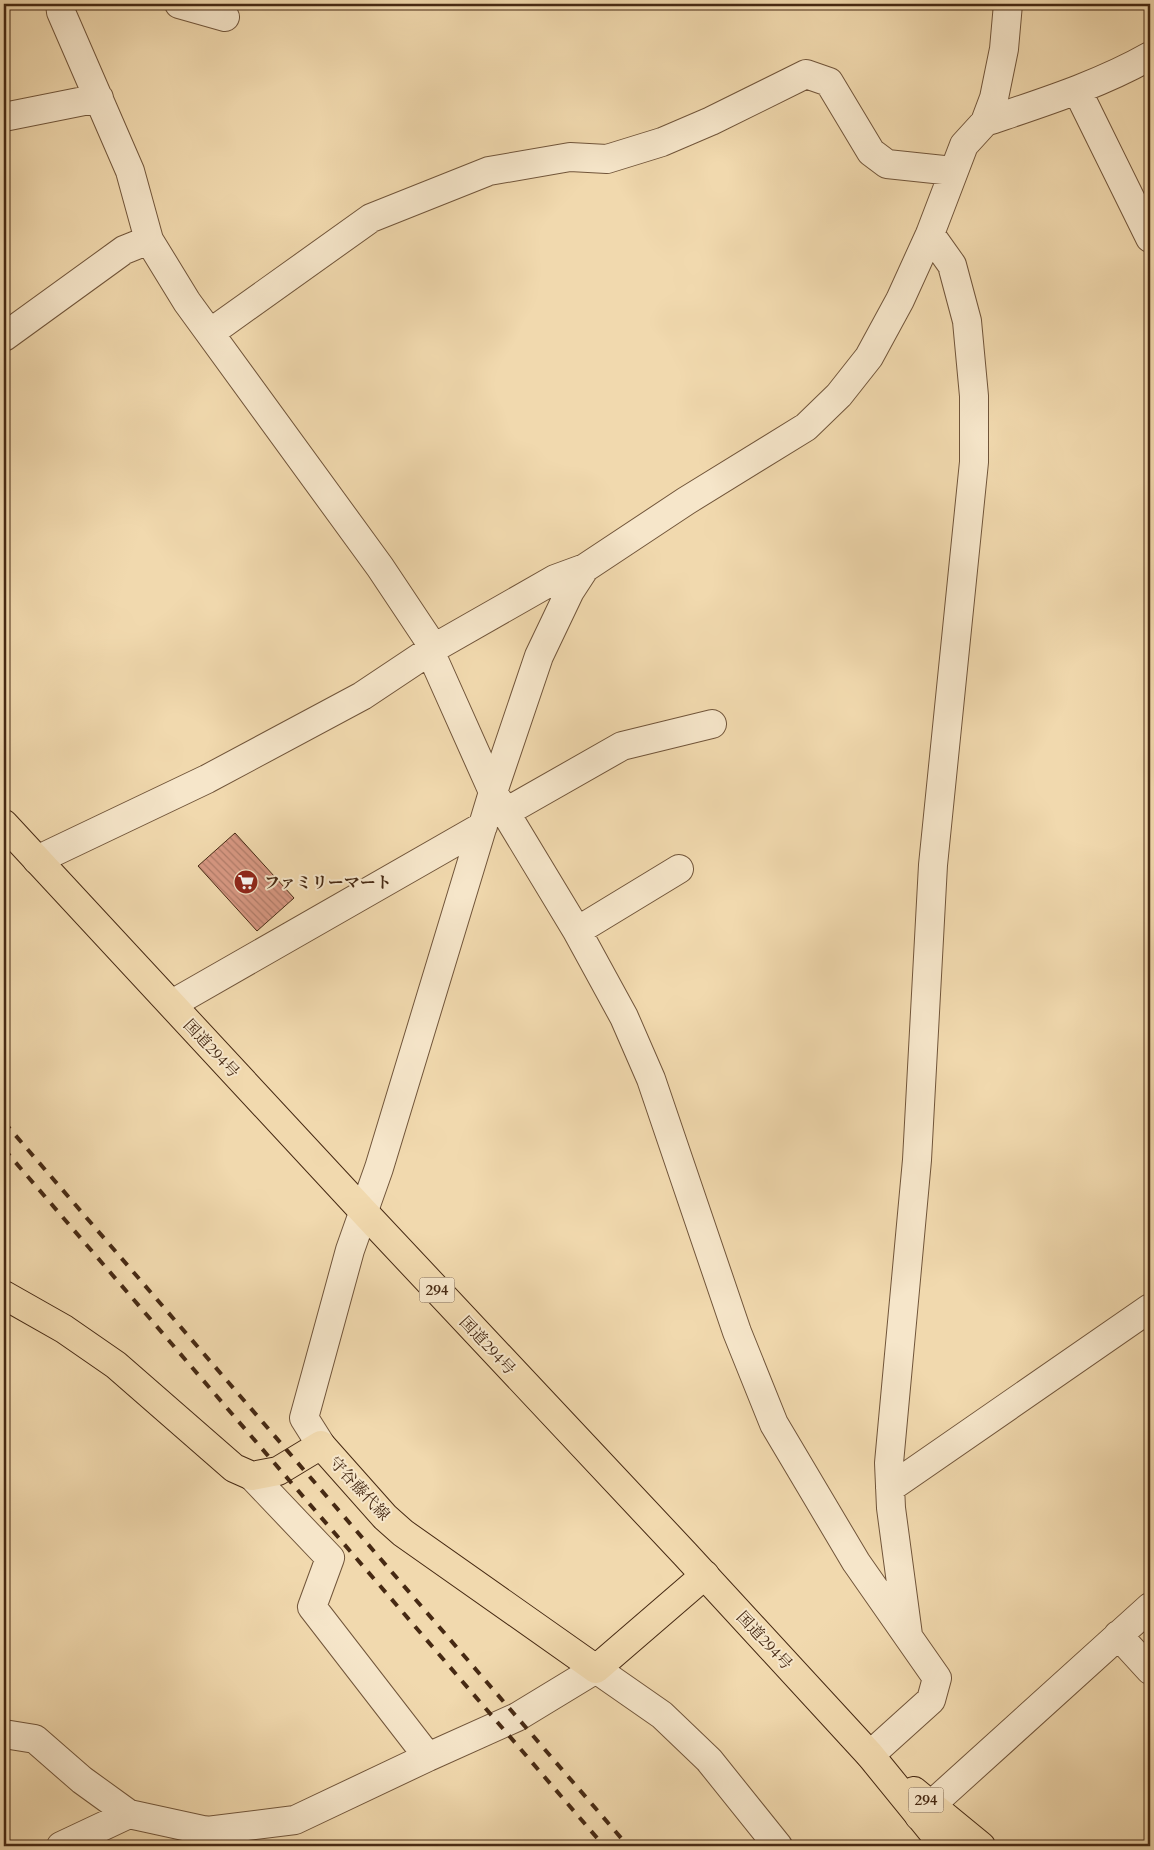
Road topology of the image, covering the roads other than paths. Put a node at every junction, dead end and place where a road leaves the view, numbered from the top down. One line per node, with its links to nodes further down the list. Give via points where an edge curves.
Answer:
1 (60, 4): 7 (street)
2 (180, 4): 4 (street)
3 (1008, 4): 9 (street, via 1004,49 994,98)
4 (225, 17)
5 (1150, 56): 6 (street, via 1123,72)
6 (1077, 90): 9 (street); 12 (street)
7 (99, 98): 8 (street); 13 (street, via 130,171)
8 (4, 117)
9 (985, 122): 10 (street, via 964,145)
10 (953, 170): 11 (street); 14 (street, via 887,164 871,152 829,82 806,74 662,142 607,158 570,157 489,171 371,218)
11 (930, 234): 16 (street, via 869,357 839,395 806,427); 31 (street, via 952,265 967,321 974,396 974,462 933,865 917,1160 889,1463)
12 (1150, 238)
13 (149, 240): 14 (street, via 172,281); 15 (street, via 124,250)
14 (210, 333): 17 (street, via 380,567)
15 (4, 337)
16 (585, 568): 17 (street, via 555,579); 19 (street, via 570,591 539,656)
17 (432, 649): 19 (street); 22 (street, via 362,696 207,779)
18 (712, 724): 19 (street, via 622,746)
19 (499, 802): 21 (street); 24 (street)
20 (4, 824): 22 (main road, 国道294号 / 294)
21 (482, 826): 25 (street); 26 (street, via 382,1158)
22 (37, 860): 25 (main road, 国道294号 / 294)
23 (679, 869): 24 (street)
24 (577, 931): 34 (street, via 624,1017 652,1079 737,1332 774,1424 856,1562)
25 (172, 1004): 26 (main road, 国道294号 / 294)
26 (363, 1211): 29 (street, via 304,1418); 32 (main road, 国道294号 / 294)
27 (4, 1295): 30 (main road, via 64,1329 116,1365 202,1443 234,1468)
28 (1150, 1308): 31 (street)
29 (321, 1445): 30 (main road, 守谷藤代線, via 278,1470); 36 (main road, 守谷藤代線, via 404,1533)
30 (252, 1476): 40 (street, via 330,1558 312,1607)
31 (890, 1488): 34 (street)
32 (704, 1575): 36 (main road); 39 (main road, 国道294号 / 294)
33 (1150, 1607): 35 (street)
34 (908, 1635): 39 (street, via 937,1678 931,1700)
35 (1118, 1635): 37 (street); 41 (street)
36 (596, 1669): 40 (street, via 517,1717); 44 (street, via 662,1715 709,1760)
37 (1150, 1670)
38 (4, 1734): 42 (street, via 35,1740 82,1780)
39 (870, 1755): 41 (main road, 国道294号 / 294)
40 (428, 1757): 42 (street, via 296,1820 208,1831)
41 (925, 1810): 45 (main road, 国道294号 / 294); 46 (main road, 国道294号 / 294)
42 (130, 1814): 43 (street)
43 (61, 1846)
44 (778, 1846)
45 (944, 1846)
46 (980, 1846)

